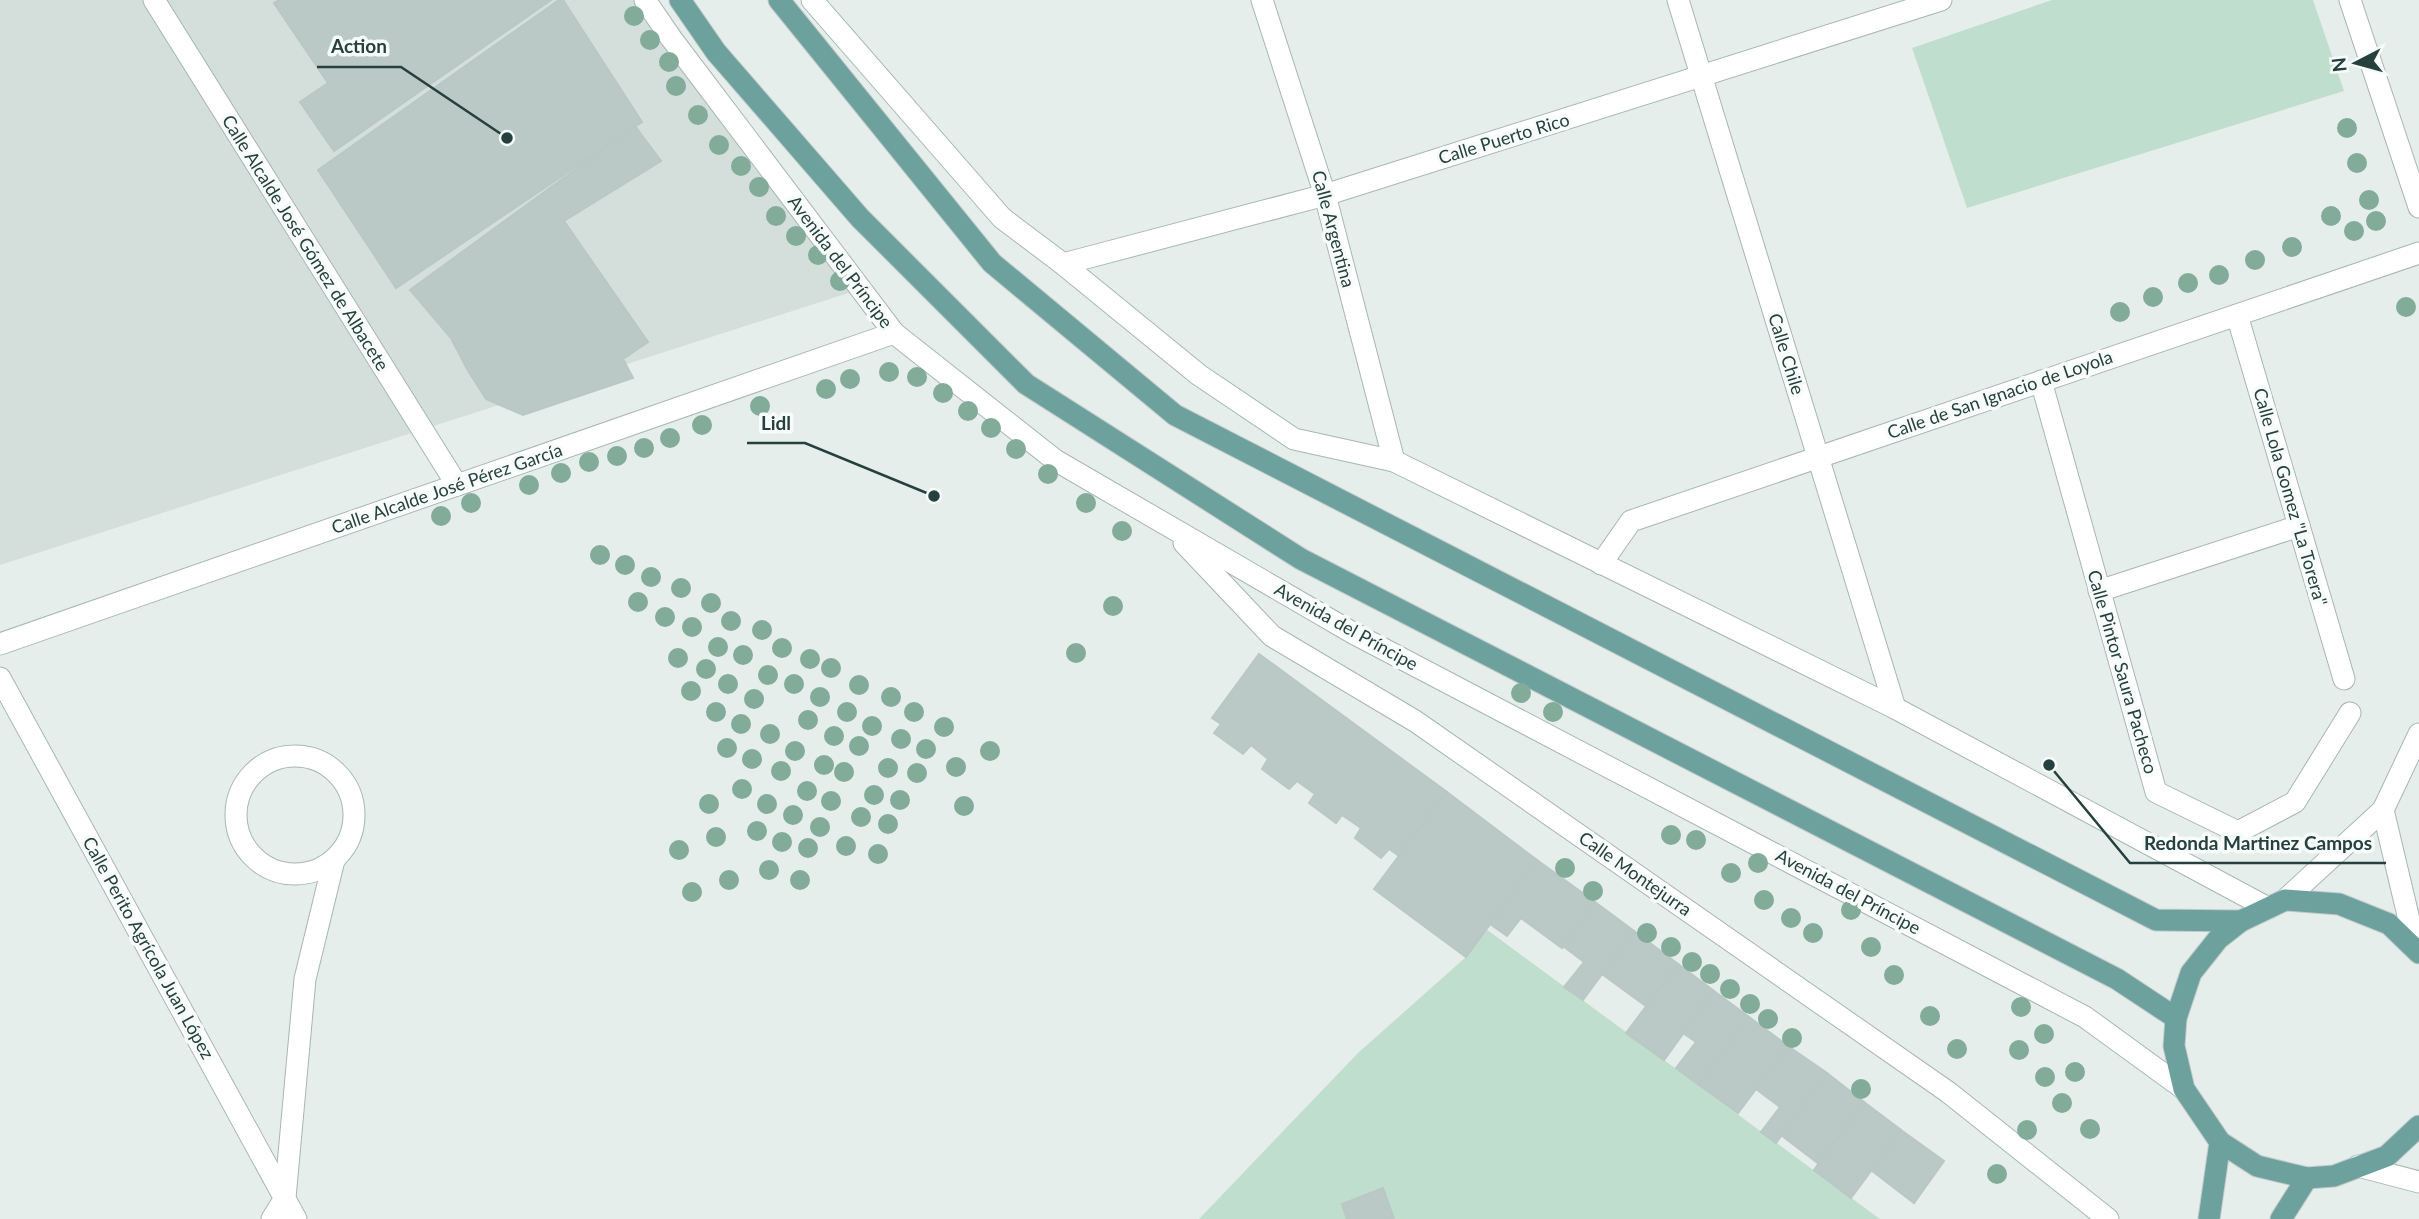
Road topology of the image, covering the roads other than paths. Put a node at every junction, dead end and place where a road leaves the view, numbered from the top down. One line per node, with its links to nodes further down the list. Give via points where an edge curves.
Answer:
1 (154, 0): 20 (street, Calle Alcalde José Gómez de Albacete)
2 (645, 0): 16 (street, Avenida del Príncipe)
3 (680, 0): 37 (main road, via 716,52 860,219 1026,384 1301,559 2117,979)
4 (779, 0): 34 (main road, via 992,263 1175,415 2156,920)
5 (812, 0): 14 (street, via 1002,218)
6 (1262, 0): 11 (street, Calle Argentina)
7 (1678, 0): 10 (street, Calle Chile)
8 (1941, 0): 10 (street, Calle Puerto Rico)
9 (2350, 0): 12 (street)
10 (1702, 77): 11 (street, Calle Puerto Rico); 18 (street, Calle Chile)
11 (1325, 195): 14 (street, Calle Puerto Rico); 19 (street, Calle Argentina)
12 (2419, 207)
13 (2419, 253): 15 (street, Calle de San Ignacio de Loyola)
14 (1063, 264): 19 (street, via 1199,375 1294,439)
15 (2236, 315): 17 (street, Calle de San Ignacio de Loyola); 22 (street, Calle Lola Gomez "La Torera")
16 (894, 333): 20 (street, Calle Alcalde José Pérez García); 21 (street, Avenida del Príncipe, via 1055,460)
17 (2041, 381): 18 (street, Calle de San Ignacio de Loyola); 24 (street, Calle Pintor Saura Pacheco)
18 (1818, 457): 23 (street, Calle de San Ignacio de Loyola, via 1631,521); 28 (street, Calle Chile)
19 (1394, 461): 23 (street)
20 (457, 485): 25 (street, Calle Alcalde José Pérez García)
21 (1169, 526): 38 (street, Avenida del Príncipe, via 1353,633 2085,1017); 48 (street, Calle Montejurra, via 1272,636 1415,721 1948,1093)
22 (2299, 526): 24 (street); 27 (street, Calle Lola Gomez "La Torera")
23 (1601, 564): 28 (street)
24 (2099, 591): 29 (street, Calle Pintor Saura Pacheco, via 2156,792 2238,832 2295,802)
25 (0, 644)
26 (0, 678): 44 (street, Calle Perito Agrícola Juan López)
27 (2344, 679)
28 (1895, 708): 33 (street)
29 (2350, 713)
30 (2419, 734): 31 (street)
31 (2383, 810): 33 (street); 35 (street)
32 (334, 860): 32 (street, via 350,836 354,816 349,791 338,774 312,758 292,756 271,760 256,770 243,786 236,806 237,827 258,862 292,874 316,870); 44 (street, via 305,979)
33 (2277, 904): 34 (main road); 36 (main road, via 2339,904 2389,924)
34 (2241, 921): 37 (main road, via 2218,939 2191,973)
35 (2415, 922): 36 (street)
36 (2418, 951)
37 (2176, 1018): 38 (main road, via 2174,1045)
38 (2183, 1089): 40 (main road)
39 (2417, 1132): 41 (main road, via 2387,1156)
40 (2220, 1142): 42 (main road, via 2256,1166); 45 (main road)
41 (2358, 1166): 42 (main road, via 2334,1176); 43 (street)
42 (2307, 1178): 49 (main road)
43 (2419, 1182)
44 (285, 1198): 46 (street); 47 (street, Calle Perito Agrícola Juan López)
45 (2205, 1216)
46 (272, 1219)
47 (296, 1219)
48 (2108, 1219)
49 (2281, 1219)

